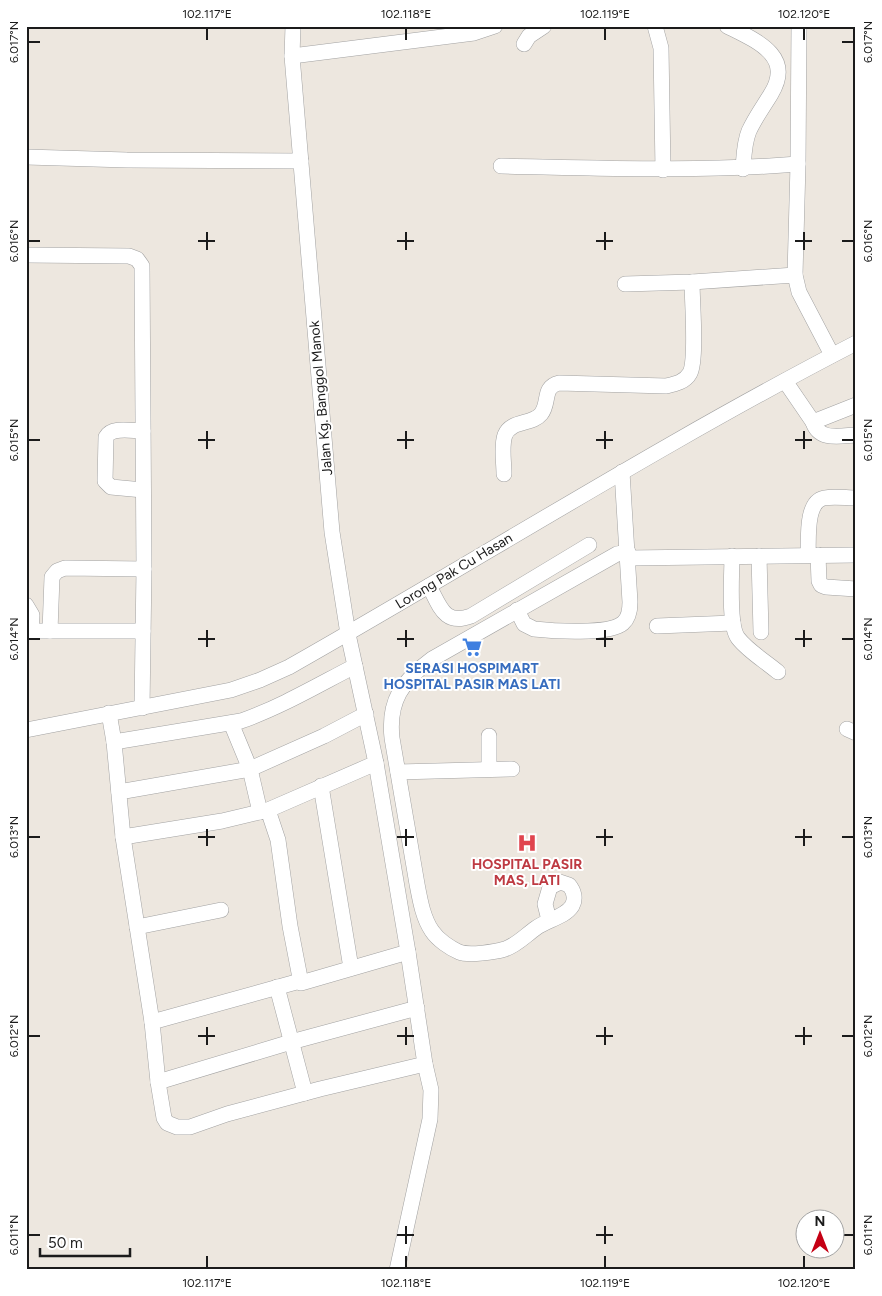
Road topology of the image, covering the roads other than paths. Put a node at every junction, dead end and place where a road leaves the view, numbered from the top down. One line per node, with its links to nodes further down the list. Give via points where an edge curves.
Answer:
1 (293, 26): 8 (street, Jalan Kg. Banggol Manok)
2 (544, 26): 7 (street, via 529,36)
3 (654, 26): 14 (street, via 661,48)
4 (727, 26): 13 (street, via 773,55 778,65 776,85 748,132)
5 (799, 26): 11 (street)
6 (492, 27): 8 (street, via 474,33)
7 (524, 44)
8 (292, 56): 10 (street, Jalan Kg. Banggol Manok)
9 (26, 157): 10 (street)
10 (301, 161): 47 (street, Jalan Kg. Banggol Manok, via 332,532)
11 (798, 164): 13 (street); 16 (street)
12 (501, 166): 14 (street)
13 (743, 169): 14 (street)
14 (663, 170)
15 (26, 255): 24 (street, via 129,256 140,262)
16 (794, 275): 17 (street); 20 (street, via 798,292)
17 (692, 282): 18 (street); 27 (street, via 692,365 686,378 666,386 553,385 541,414 506,432)
18 (625, 284)
19 (856, 343): 20 (street, Lorong Pak Cu Hasan)
20 (832, 355): 21 (street, Lorong Pak Cu Hasan)
21 (785, 381): 23 (street); 26 (street, Lorong Pak Cu Hasan)
22 (856, 405): 23 (street)
23 (813, 422): 25 (street, via 823,435)
24 (142, 431): 28 (street); 28 (street, via 108,433 105,481 111,487)
25 (856, 435)
26 (622, 472): 31 (street); 37 (street, Lorong Pak Cu Hasan)
27 (504, 474)
28 (143, 490): 36 (street)
29 (856, 498): 32 (street, via 826,498 814,504 810,512)
30 (589, 545): 37 (street, via 461,619 447,616)
31 (628, 555): 34 (street); 40 (street, via 617,554); 40 (street, via 630,611 619,626 604,630 534,629 524,624)
32 (813, 555): 33 (street); 35 (street); 38 (street, via 821,585)
33 (856, 555)
34 (732, 556): 35 (street); 41 (street)
35 (758, 556): 46 (street)
36 (144, 569): 44 (street, via 65,568 57,571 52,577); 45 (street)
37 (429, 586): 47 (street, Lorong Pak Cu Hasan)
38 (856, 590)
39 (26, 605): 43 (street, via 32,614)
40 (517, 610): 61 (street, via 444,652 408,679 395,700 391,723)
41 (733, 623): 42 (street); 49 (street, via 738,638)
42 (657, 626)
43 (29, 631): 44 (street)
44 (50, 631): 45 (street)
45 (143, 631): 50 (street)
46 (760, 632)
47 (348, 634): 48 (street, Jalan Kg. Banggol Manok); 50 (street, Lorong Pak Cu Hasan, via 260,680 231,690)
48 (355, 666): 52 (street, Jalan Kg. Banggol Manok); 53 (street, via 255,716)
49 (778, 672)
50 (142, 708): 51 (street, Lorong Pak Cu Hasan)
51 (109, 713): 54 (street, Lorong Pak Cu Hasan); 56 (street)
52 (366, 714): 57 (street, Jalan Kg. Banggol Manok); 59 (street)
53 (232, 723): 56 (street); 59 (street)
54 (26, 730)
55 (489, 736): 60 (street)
56 (114, 742): 63 (street)
57 (376, 763): 62 (street); 69 (street, Jalan Kg. Banggol Manok)
58 (512, 768): 60 (street)
59 (250, 769): 63 (street); 64 (street)
60 (489, 769): 61 (street)
61 (398, 772): 67 (street, via 422,906 432,931 440,940 460,953 490,952 506,949 521,941)
62 (321, 786): 64 (street); 70 (street)
63 (119, 792): 65 (street)
64 (264, 811): 65 (street); 71 (street, via 278,840)
65 (123, 837): 68 (street)
66 (220, 910): 68 (street)
67 (549, 920)
68 (137, 926): 74 (street)
69 (408, 952): 70 (street); 73 (street, Jalan Kg. Banggol Manok)
70 (352, 968): 71 (street)
71 (300, 981): 72 (street)
72 (277, 987): 74 (street); 75 (street)
73 (417, 1008): 75 (street); 76 (street, Jalan Kg. Banggol Manok)
74 (152, 1022): 77 (street)
75 (291, 1042): 77 (street); 78 (street)
76 (426, 1064): 78 (street); 79 (street, Jalan Kg. Banggol Manok, via 431,1090 430,1119)
77 (158, 1082): 78 (street, via 164,1118 177,1128)
78 (305, 1093)
79 (397, 1270)

